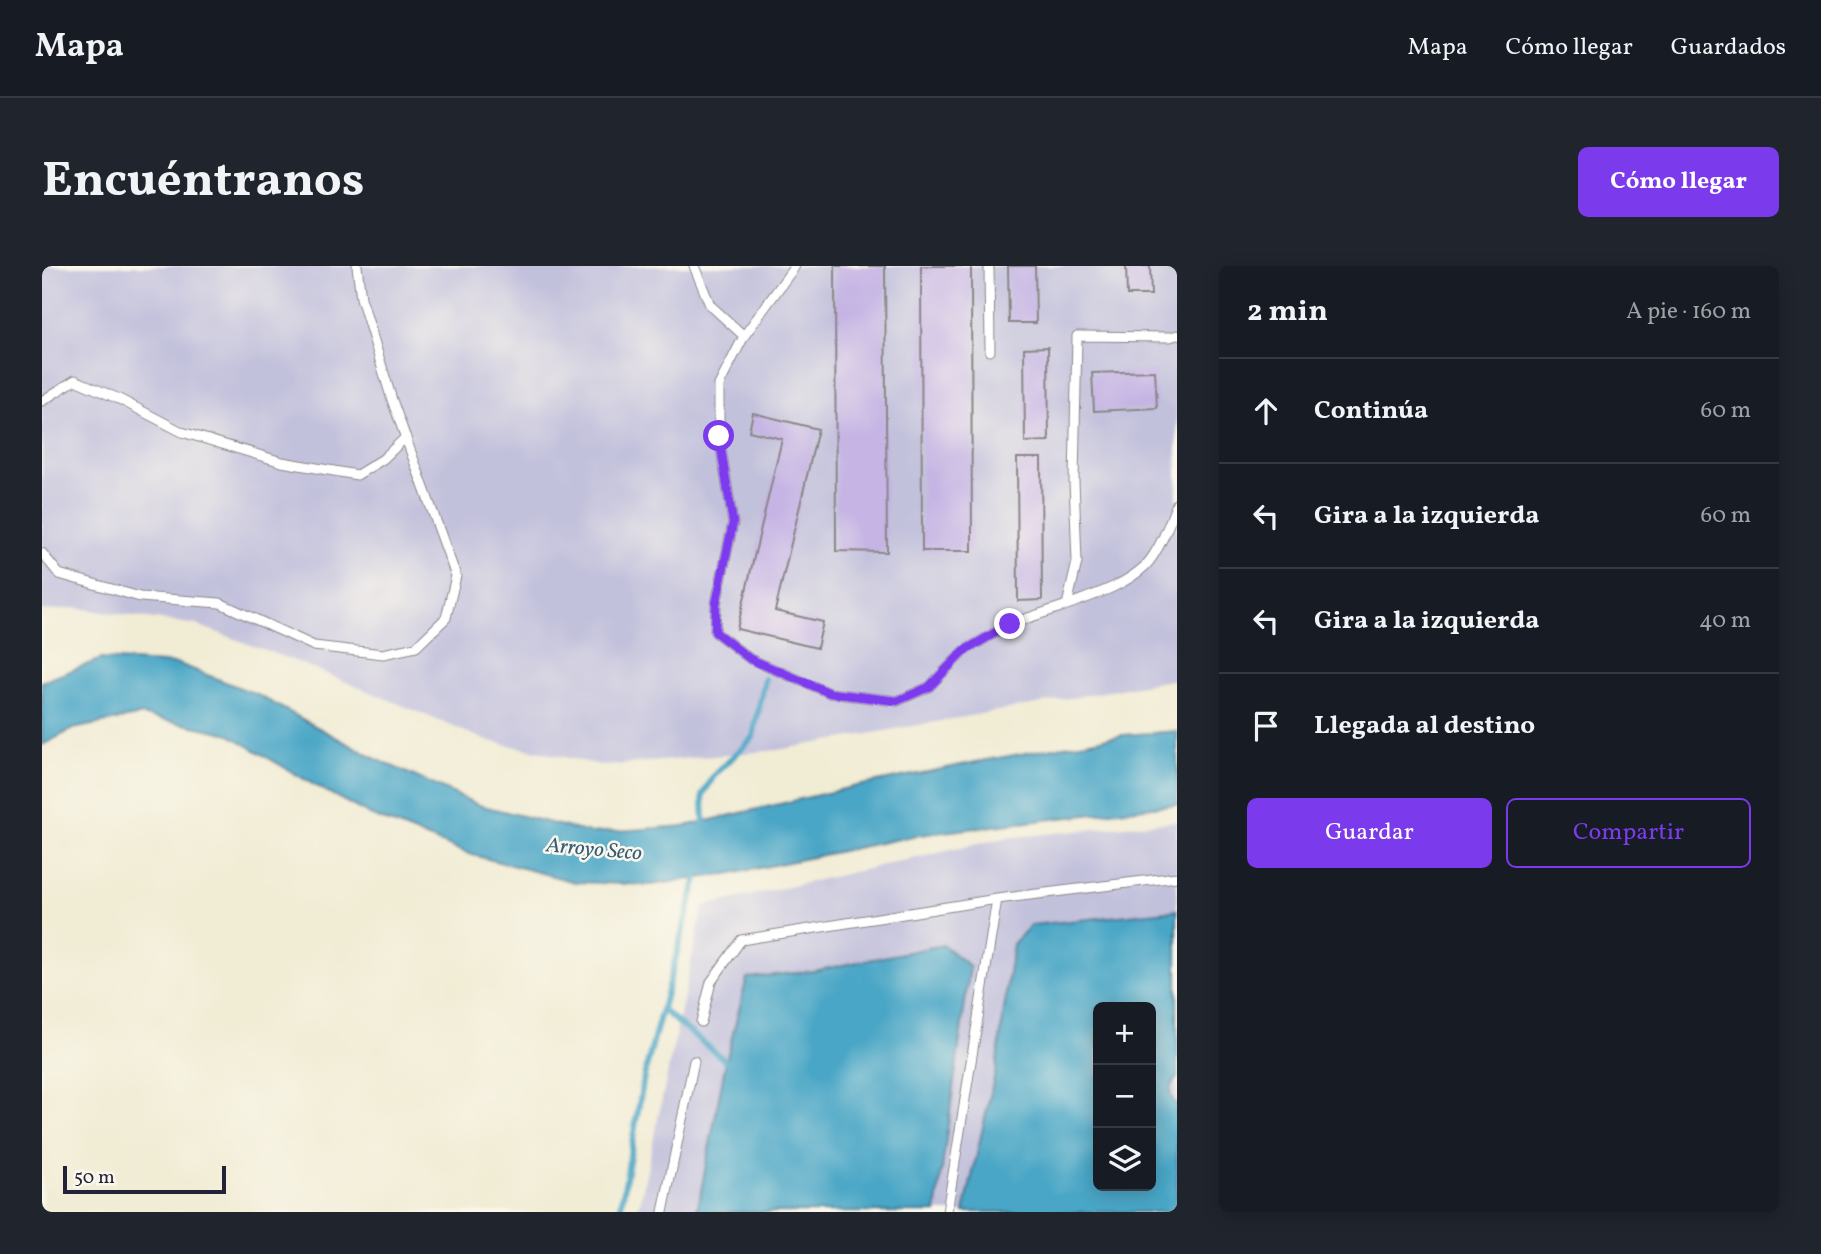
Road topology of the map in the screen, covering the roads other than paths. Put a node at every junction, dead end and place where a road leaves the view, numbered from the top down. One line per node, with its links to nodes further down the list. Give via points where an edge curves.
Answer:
1 (357, 266): 9 (lane, via 361,298)
2 (694, 266): 6 (lane, via 710,305)
3 (795, 266): 6 (lane)
4 (989, 266): 7 (lane)
5 (1177, 335): 12 (lane, via 1077,335 1077,562)
6 (744, 336): 12 (lane, via 719,385 719,436 733,523 716,604 715,632 750,659 830,693 897,701 929,687 964,651 1010,624)
7 (990, 351)
8 (42, 401): 9 (lane, via 75,380 182,432 282,463 357,475)
9 (406, 437): 11 (lane, via 456,576 446,618 416,647 383,654 314,646 220,603 140,597 59,574)
10 (1177, 503): 12 (lane, via 1146,565 1110,589)
11 (42, 553)
12 (1067, 605)
13 (1177, 877): 14 (lane)
14 (997, 899): 15 (lane, via 741,940 711,982); 18 (lane)
15 (701, 1022)
16 (695, 1061): 17 (lane)
17 (663, 1212)
18 (947, 1212)

